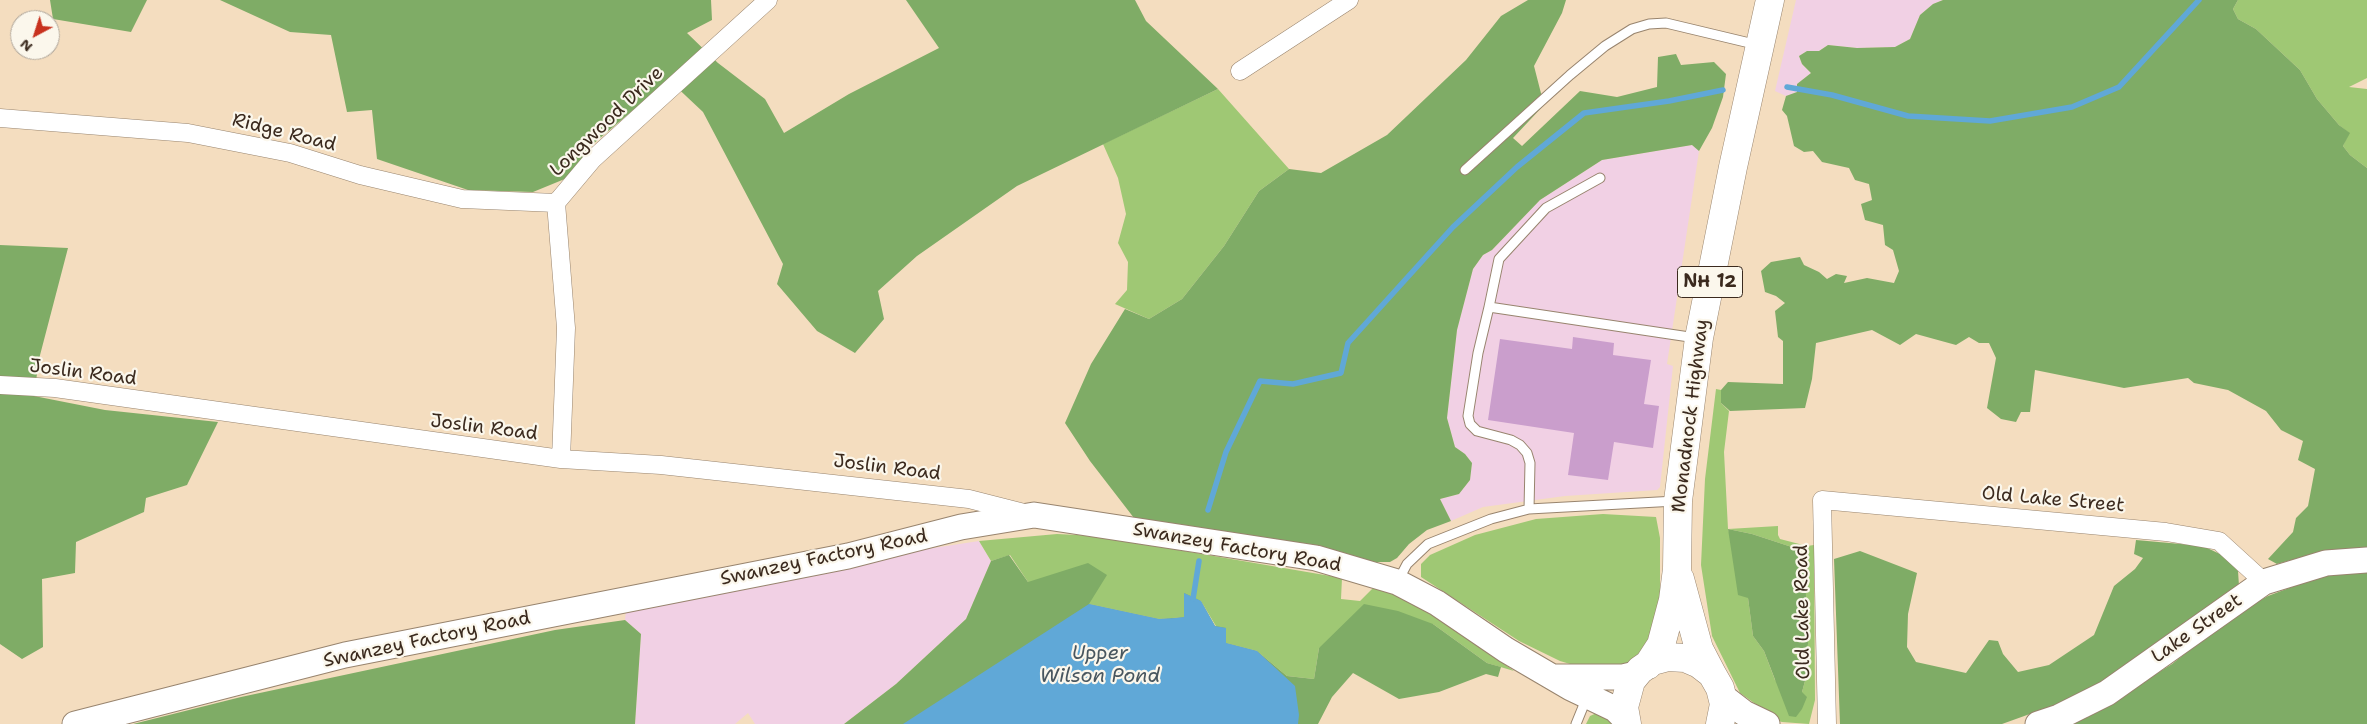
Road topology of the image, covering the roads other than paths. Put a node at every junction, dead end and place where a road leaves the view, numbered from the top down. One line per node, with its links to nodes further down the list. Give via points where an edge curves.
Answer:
1 (768, 0): 9 (street, Longwood Drive, via 593,159)
2 (1349, 0): 5 (street)
3 (1770, 0): 4 (highway, Monadnock Highway / NH 12)
4 (1759, 45): 7 (lane, via 1666,23 1632,29 1570,75); 11 (highway, Monadnock Highway / NH 12)
5 (1240, 71)
6 (0, 118): 9 (street, Ridge Road, via 188,133 290,153 360,175 462,198)
7 (1466, 170)
8 (1600, 178): 10 (lane, via 1546,208 1499,259)
9 (556, 203): 13 (street, Longwood Drive, via 566,328)
10 (1489, 307): 11 (lane); 17 (lane, via 1468,416 1477,431 1510,440 1527,453)
11 (1699, 338): 16 (highway, Monadnock Highway / NH 12)
12 (0, 385): 13 (street, Joslin Road, via 55,388)
13 (561, 459): 14 (street, Joslin Road, via 661,465)
14 (965, 499): 18 (street, Joslin Road); 19 (street)
15 (1822, 500): 23 (street, Old Lake Street, via 2166,532 2219,541); 33 (street, Old Lake Road)
16 (1678, 501): 17 (lane); 21 (highway, Monadnock Highway / NH 12)
17 (1530, 509): 22 (lane, via 1491,519 1428,544 1407,564)
18 (1034, 515): 19 (street, Swanzey Factory Road); 22 (street, Swanzey Factory Road, via 1316,558)
19 (961, 527): 29 (street, Swanzey Factory Road, via 838,558 345,655)
20 (2367, 560): 23 (street, Lake Street, via 2326,563)
21 (1677, 569): 24 (highway, Monadnock Highway / NH 12, via 1661,645); 26 (highway, Monadnock Highway / NH 12, via 1699,649)
22 (1397, 582): 25 (street, Swanzey Factory Road, via 1437,603 1506,650)
23 (2264, 582): 34 (street, Lake Street, via 2107,693)
24 (1642, 669): 25 (street, Swanzey Factory Road, via 1623,677); 26 (highway, via 1668,657 1684,658 1699,664); 28 (highway, NH 12, via 1626,693)
25 (1554, 677): 27 (street, Swanzey Factory Road)
26 (1717, 685): 31 (highway, via 1724,704); 32 (street, via 1744,713)
27 (1588, 697): 28 (street, Swanzey Factory Road, via 1615,709); 30 (lane)
28 (1627, 722)
29 (75, 724)
30 (1576, 724)
31 (1720, 724)
32 (1767, 724)
33 (1827, 724)
34 (2038, 724)

